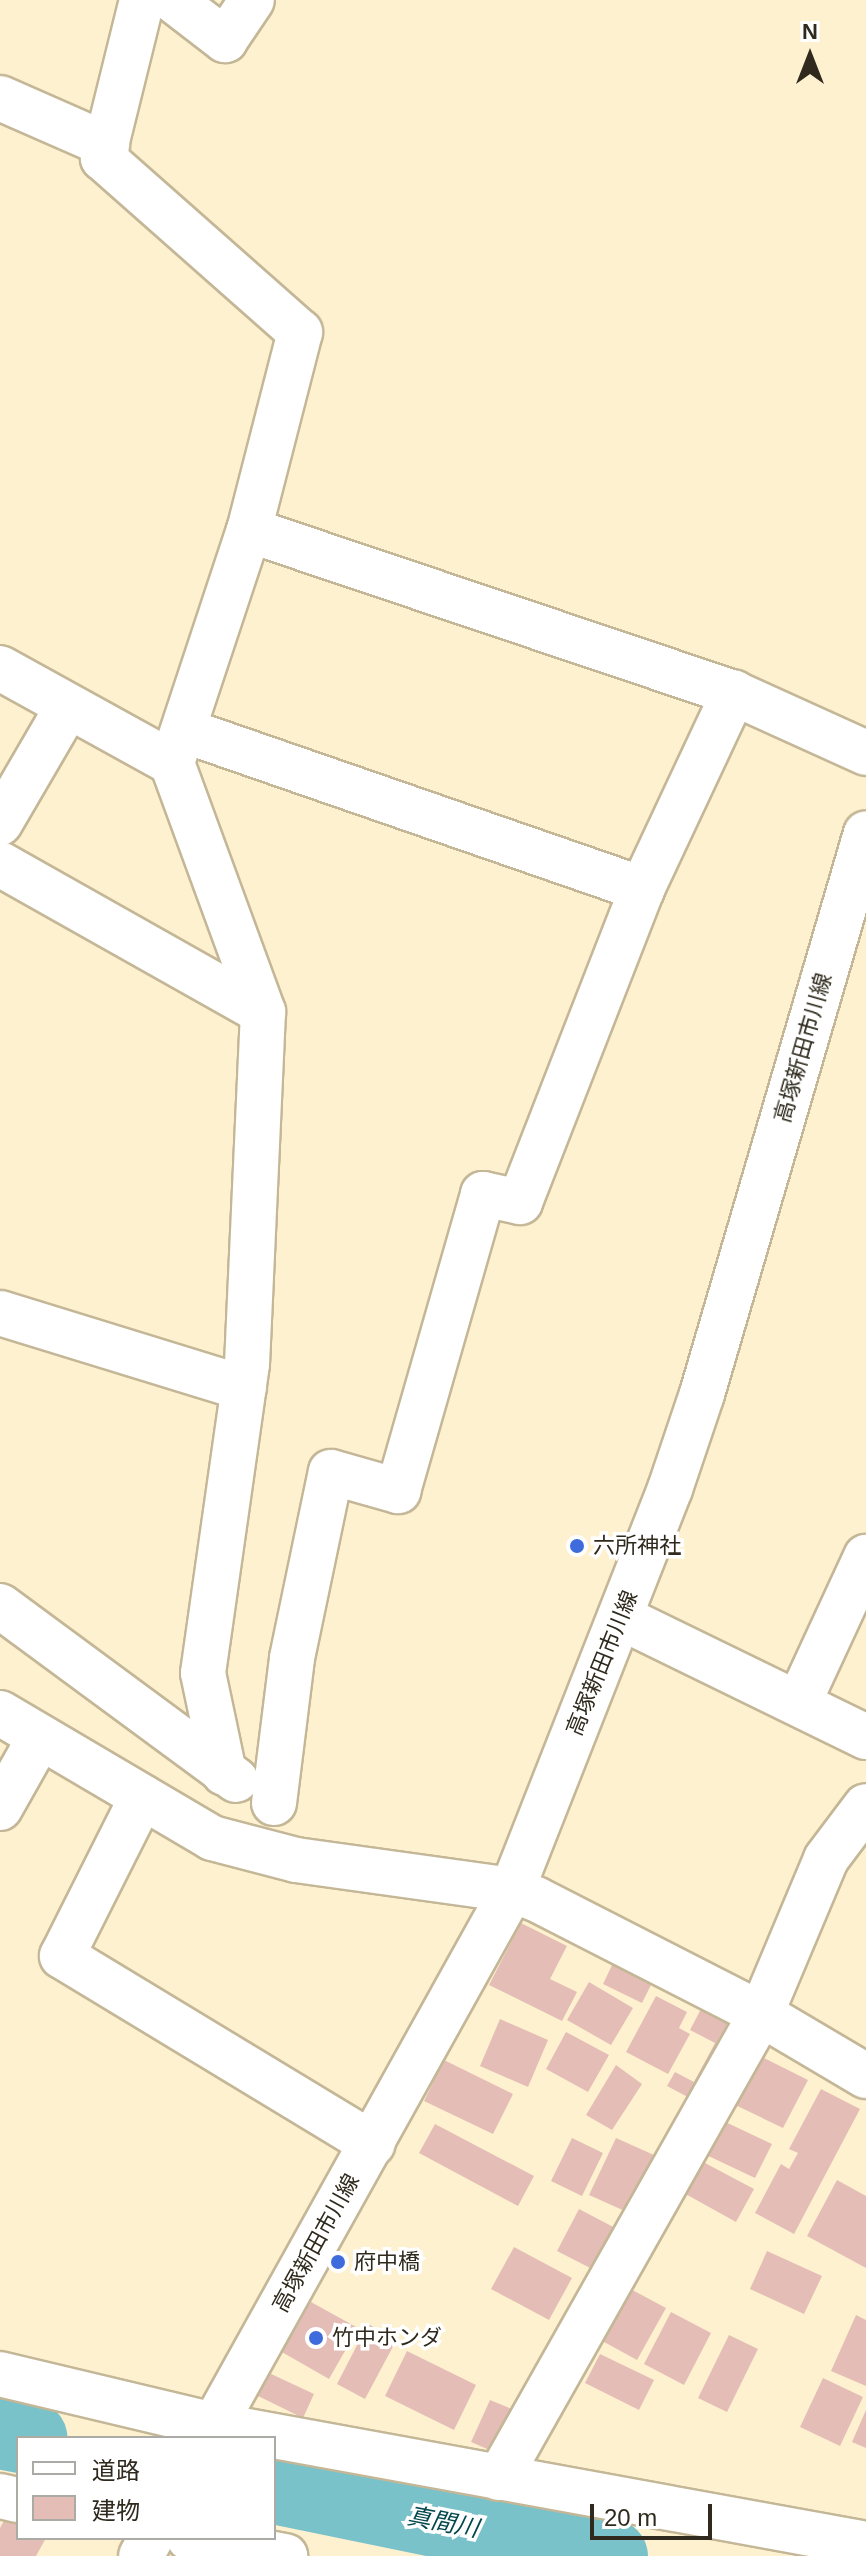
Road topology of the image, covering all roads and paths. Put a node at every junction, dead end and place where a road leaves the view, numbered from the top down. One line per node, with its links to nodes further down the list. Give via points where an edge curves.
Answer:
1 (142, 0): 5 (street)
2 (173, 0): 3 (street, via 225,40)
3 (252, 0)
4 (0, 98): 5 (street)
5 (107, 145): 6 (street, via 103,158 300,332)
6 (249, 530): 8 (street); 10 (street)
7 (0, 668): 9 (street)
8 (734, 693): 11 (street); 15 (street)
9 (68, 706): 10 (street); 12 (street)
10 (179, 747): 15 (street); 16 (street)
11 (866, 753)
12 (0, 823)
13 (866, 833): 21 (street, 高塚新田市川線, via 702,1394)
14 (0, 864): 16 (street)
15 (642, 889): 28 (street, via 520,1202 483,1194 398,1491 331,1472 292,1658)
16 (263, 1012): 18 (street)
17 (0, 1313): 18 (street)
18 (244, 1388): 26 (street, via 203,1673)
19 (866, 1557): 22 (street)
20 (0, 1606): 26 (street)
21 (620, 1617): 22 (street); 32 (street, 高塚新田市川線)
22 (799, 1702): 25 (street)
23 (0, 1713): 24 (street)
24 (40, 1737): 27 (street); 30 (street)
25 (866, 1737)
26 (224, 1773): 28 (street)
27 (142, 1797): 31 (street, via 212,1838); 35 (street, via 62,1956)
28 (274, 1803): 31 (street)
29 (866, 1806): 33 (street, via 826,1859)
30 (0, 1808)
31 (296, 1860): 32 (street)
32 (512, 1890): 33 (street); 35 (street, 高塚新田市川線)
33 (761, 2014): 34 (street); 40 (street)
34 (866, 2076)
35 (372, 2144): 37 (street, 高塚新田市川線)
36 (0, 2374): 37 (street)
37 (210, 2431): 38 (street)
38 (241, 2436)
39 (276, 2442): 40 (street)
40 (499, 2478): 42 (street)
41 (200, 2540): 43 (street)
42 (866, 2544)
43 (285, 2556)

